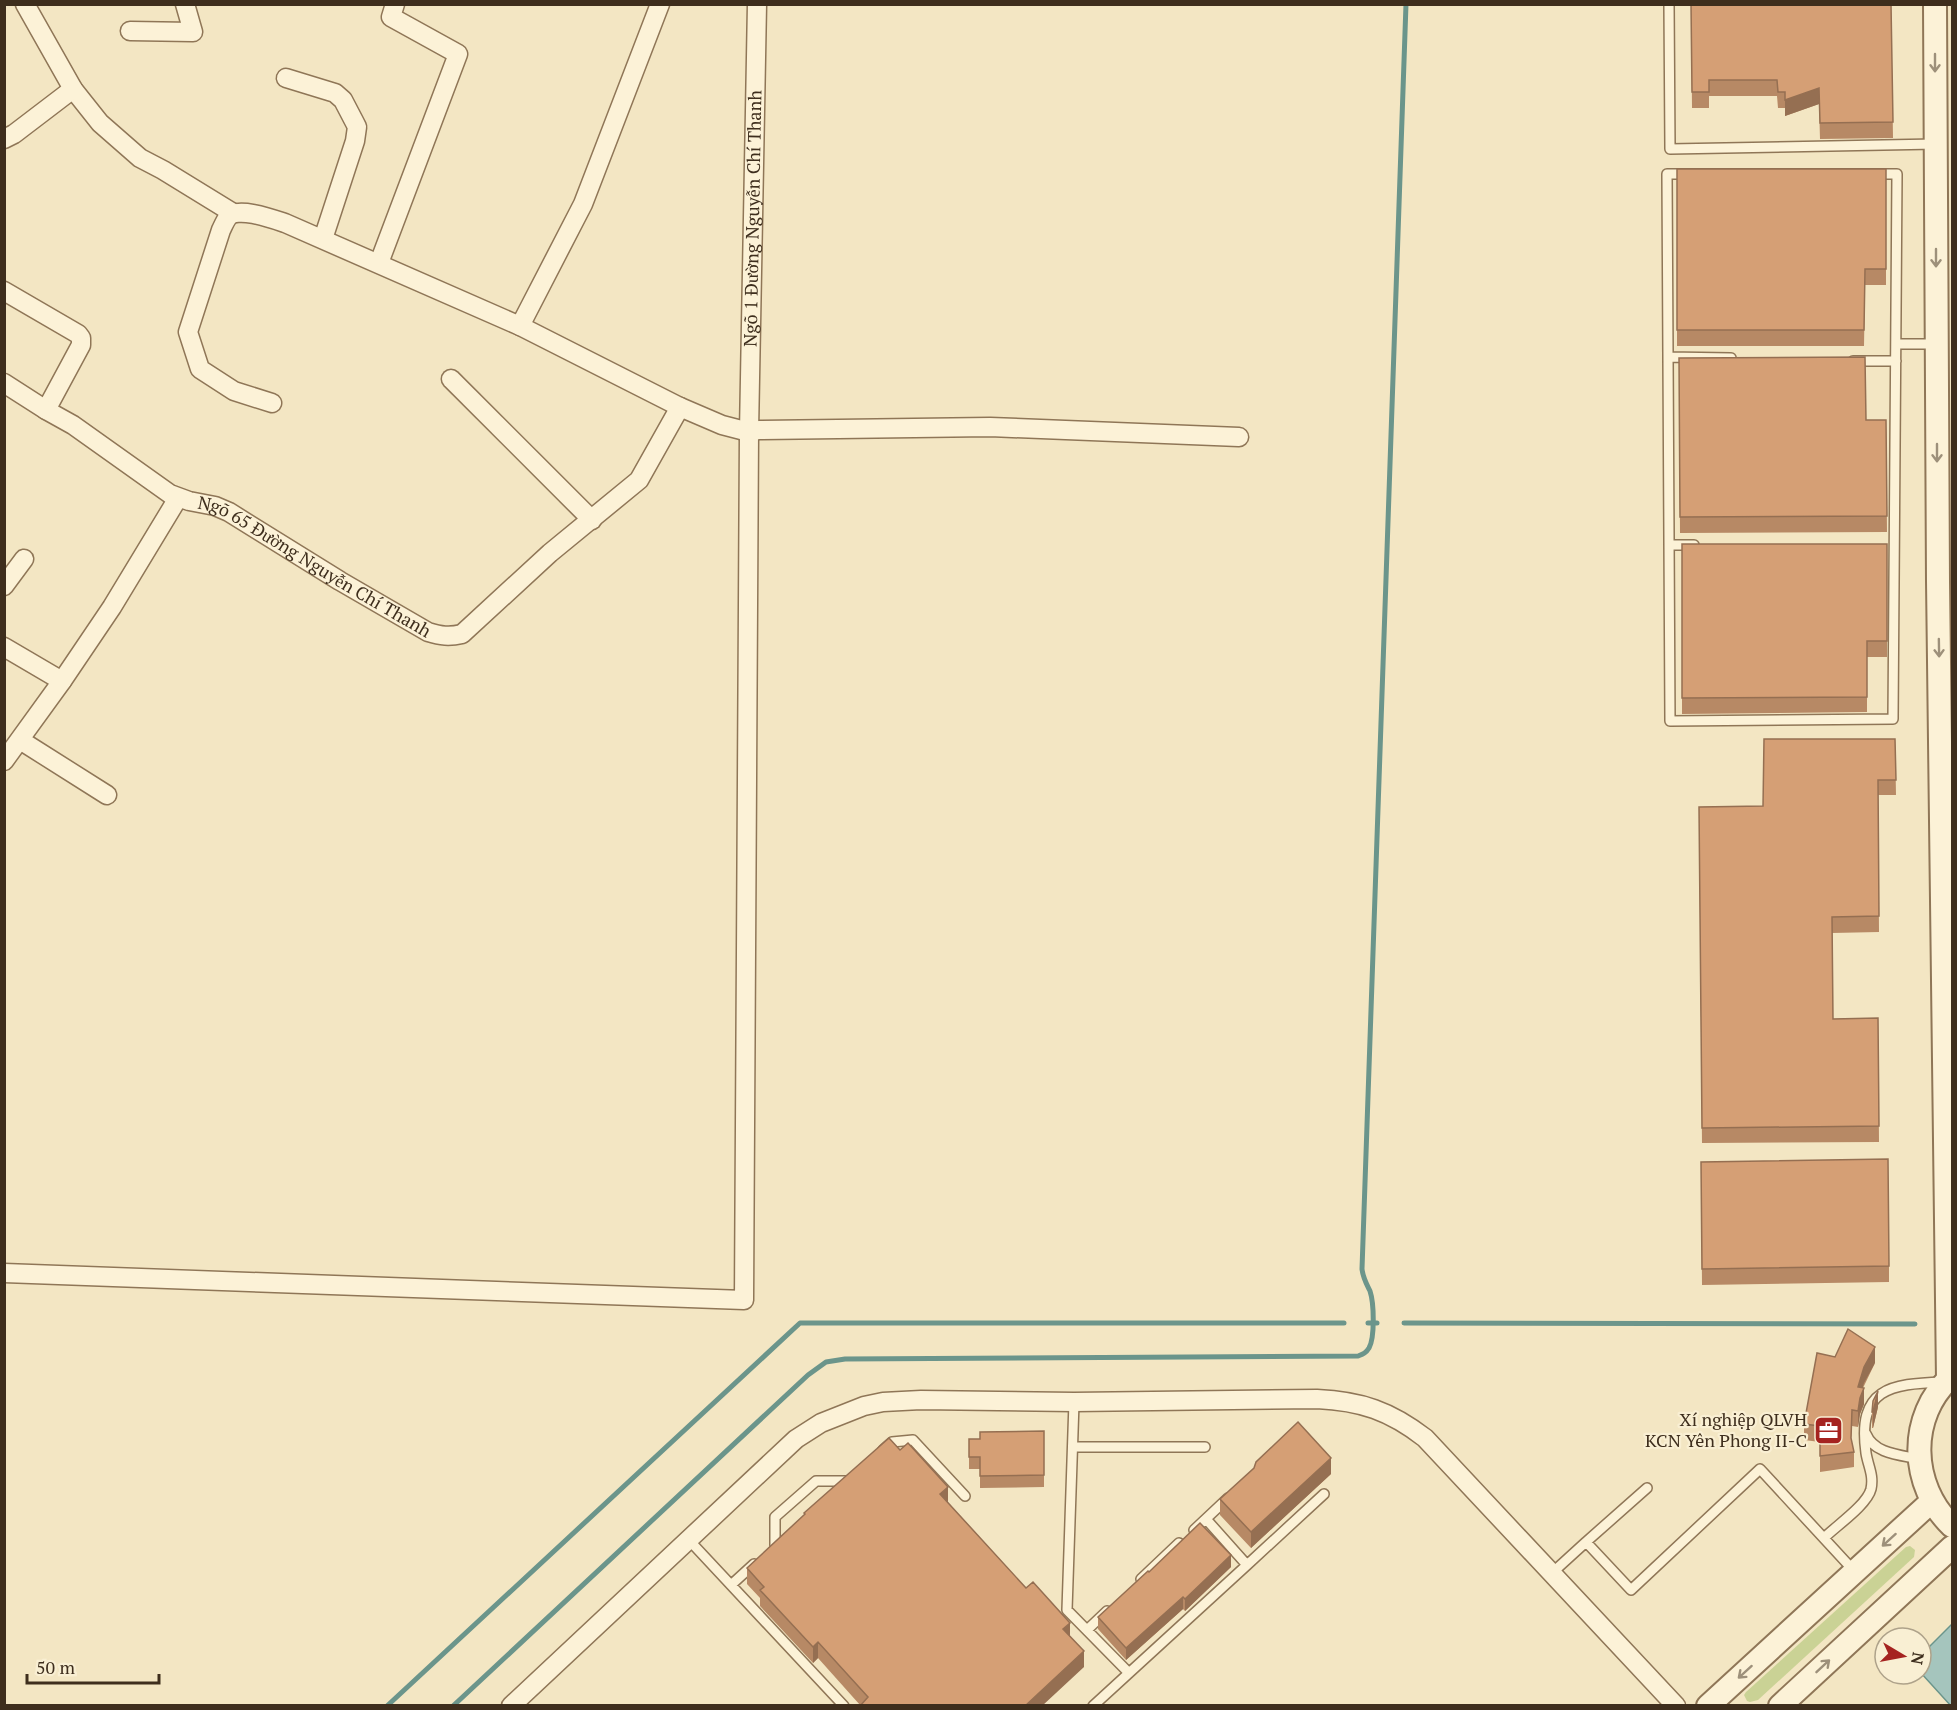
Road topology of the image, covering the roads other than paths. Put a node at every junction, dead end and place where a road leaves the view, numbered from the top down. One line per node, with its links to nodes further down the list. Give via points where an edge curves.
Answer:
1 (25, 4): 10 (street)
2 (185, 4): 8 (street, via 193,32)
3 (395, 4): 15 (street, via 391,17 458,54)
4 (660, 4): 17 (street, via 580,211)
5 (757, 4): 29 (street, Ngõ 1 Đường Nguyễn Chí Thanh)
6 (1669, 4): 12 (lane, via 1670,149)
7 (1935, 4): 12 (street, one-way to 12)
8 (130, 31)
9 (286, 78): 14 (street, via 336,93 357,128)
10 (73, 88): 11 (street); 13 (street, via 100,123 140,158)
11 (4, 139)
12 (1936, 144): 19 (street, one-way to 19)
13 (233, 213): 14 (street, via 267,217); 26 (street, via 221,230 188,332 200,369 234,391)
14 (322, 239): 15 (street)
15 (379, 263): 17 (street)
16 (4, 291): 28 (street, via 81,338 81,345)
17 (520, 326): 27 (street)
18 (1896, 344): 19 (lane); 20 (lane, via 1897,174 1667,174); 23 (lane)
19 (1937, 344): 38 (street, one-way to 38)
20 (1668, 357): 21 (lane); 35 (lane)
21 (1740, 358)
22 (1848, 360): 23 (lane)
23 (1896, 361): 34 (lane)
24 (451, 379): 32 (street)
25 (4, 384): 28 (street, Ngõ 65 Đường Nguyễn Chí Thanh)
26 (272, 403)
27 (680, 407): 29 (street, via 722,425); 32 (street, Ngõ 65 Đường Nguyễn Chí Thanh, via 639,480)
28 (46, 410): 31 (street, Ngõ 65 Đường Nguyễn Chí Thanh)
29 (761, 431): 30 (street, via 990,427); 45 (street, Ngõ 1 Đường Nguyễn Chí Thanh, via 744,1300)
30 (1239, 437)
31 (178, 498): 32 (street, Ngõ 65 Đường Nguyễn Chí Thanh, via 229,512 428,632 451,638 462,634); 41 (street)
32 (592, 520)
33 (1883, 544): 34 (lane)
34 (1894, 544): 35 (lane, via 1893,719 1670,721)
35 (1669, 545): 36 (lane)
36 (1704, 545)
37 (24, 558): 39 (street)
38 (1945, 581): 46 (street, one-way to 46)
39 (4, 586)
40 (4, 647): 41 (street)
41 (62, 681): 42 (street)
42 (20, 740): 43 (street); 44 (street)
43 (4, 761)
44 (107, 795)
45 (4, 1273)
46 (1949, 1379): 48 (lane, via 1908,1383 1880,1393 1870,1406); 52 (street, via 1925,1416)
47 (1074, 1401): 49 (lane); 65 (street, via 921,1400 864,1406 810,1428); 73 (street, via 1317,1399 1352,1402 1381,1411 1425,1438)
48 (1866, 1432): 52 (lane, via 1869,1440 1885,1451); 64 (lane, via 1872,1478 1868,1496)
49 (1073, 1447): 50 (lane); 77 (lane, via 1067,1610)
50 (1205, 1447)
51 (875, 1457): 59 (lane, via 892,1442 913,1440)
52 (1919, 1459): 60 (street)
53 (857, 1473): 54 (lane)
54 (848, 1480): 55 (lane); 67 (lane, via 816,1481 775,1517)
55 (840, 1488)
56 (1647, 1488): 66 (lane)
57 (1324, 1494): 71 (lane)
58 (1232, 1495): 61 (lane)
59 (965, 1496)
60 (1932, 1501): 62 (street); 72 (street, one-way to 72)
61 (1206, 1519): 71 (lane); 74 (lane)
62 (1953, 1526)
63 (783, 1538): 67 (lane)
64 (1824, 1538): 66 (lane, via 1760,1469 1631,1590); 72 (lane)
65 (688, 1539): 75 (lane); 79 (street)
66 (1586, 1542): 73 (lane)
67 (775, 1545): 69 (lane)
68 (1953, 1546): 84 (street, one-way to 68)
69 (766, 1553)
70 (758, 1561): 75 (lane)
71 (1247, 1565): 78 (lane)
72 (1855, 1572): 83 (street, one-way to 83)
73 (1552, 1573): 82 (street)
74 (1138, 1582)
75 (731, 1585): 80 (lane)
76 (1112, 1606): 77 (lane)
77 (1087, 1630): 78 (lane)
78 (1129, 1673): 81 (lane)
79 (511, 1706)
80 (844, 1706)
81 (1093, 1706)
82 (1676, 1706)
83 (1708, 1706)
84 (1780, 1706)

